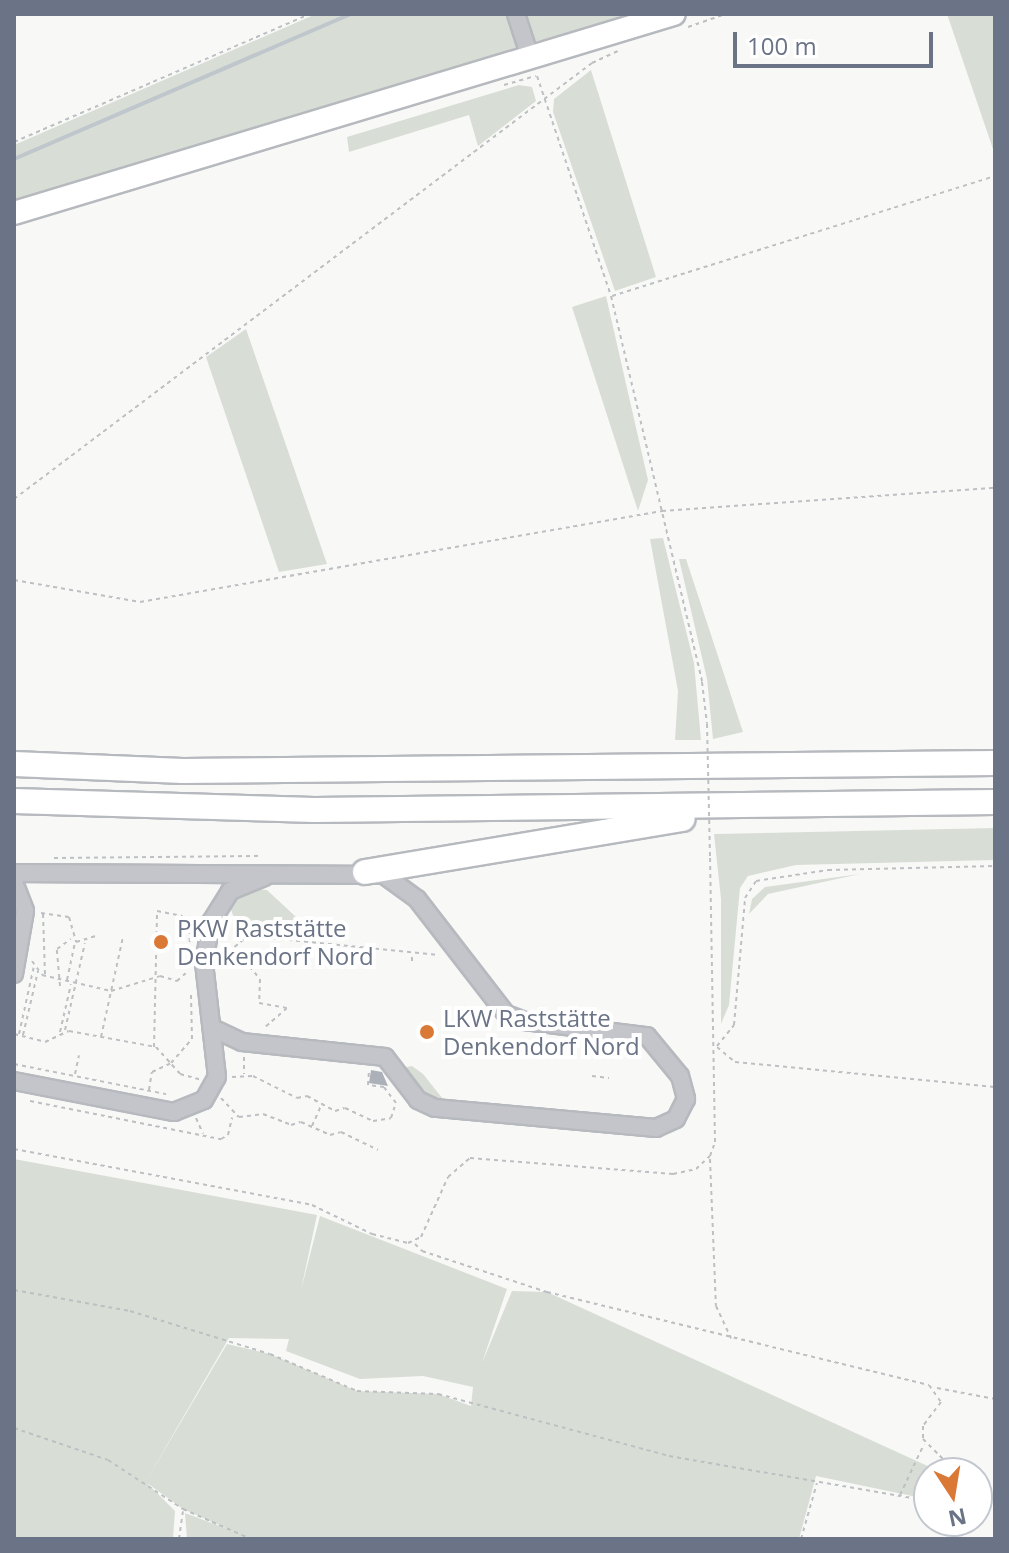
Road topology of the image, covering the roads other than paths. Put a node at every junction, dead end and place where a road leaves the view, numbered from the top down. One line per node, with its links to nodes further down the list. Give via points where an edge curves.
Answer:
1 (516, 14): 3 (lane)
2 (678, 22): 3 (main road)
3 (530, 57): 4 (main road)
4 (14, 213)
5 (995, 763): 6 (highway, via 183,771)
6 (14, 764)
7 (14, 801): 9 (highway, via 314,810)
8 (995, 802): 9 (highway)
9 (797, 805): 10 (highway, via 584,833)
10 (365, 872): 12 (lane); 15 (lane, via 400,883 500,1009 515,1018 647,1036 683,1080 686,1099 681,1113 670,1124 645,1128 435,1108 411,1092 392,1061 244,1042)
11 (14, 873): 12 (lane, via 76,869)
12 (269, 876): 15 (lane, via 230,891 211,922 197,966)
13 (14, 882): 14 (lane, via 25,911)
14 (14, 974)
15 (212, 1028): 16 (lane, via 219,1085 204,1100 174,1112)
16 (14, 1081)

